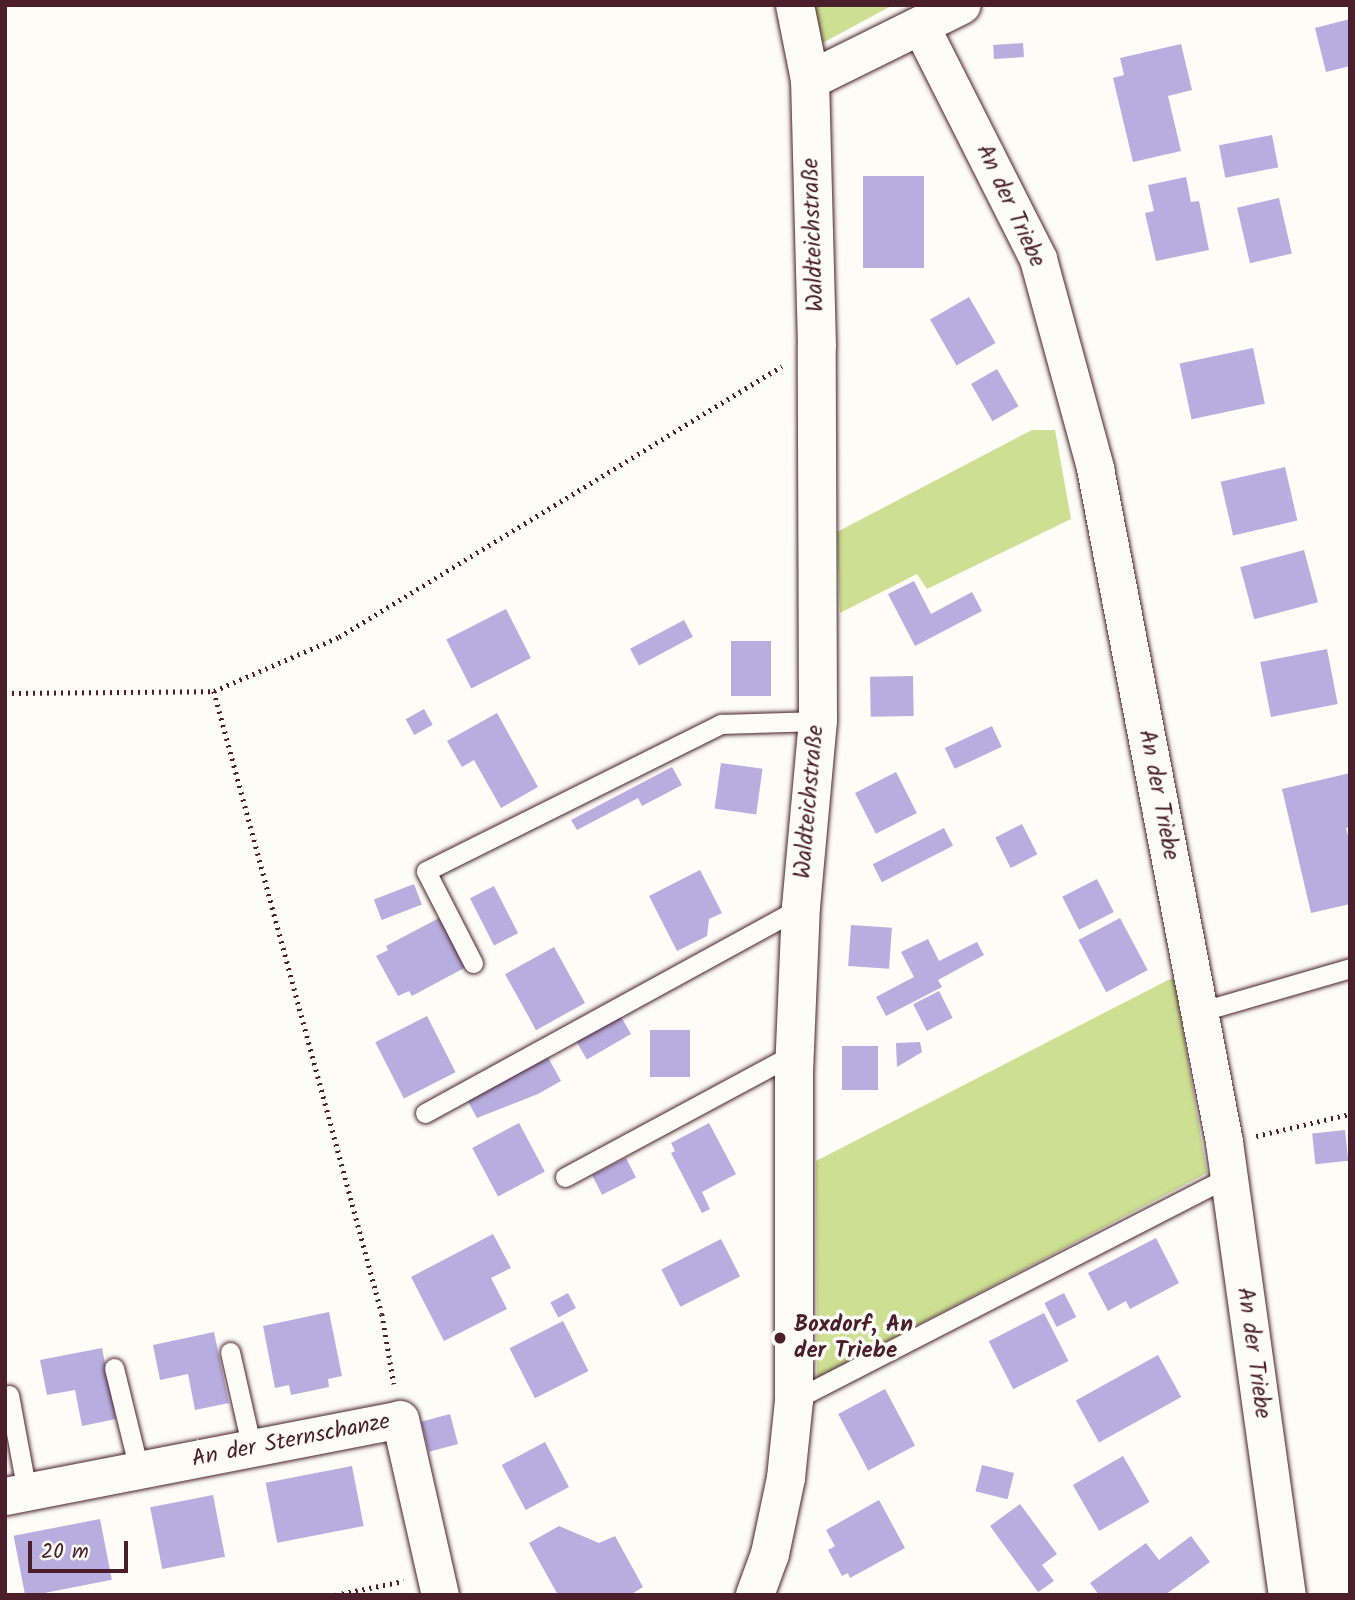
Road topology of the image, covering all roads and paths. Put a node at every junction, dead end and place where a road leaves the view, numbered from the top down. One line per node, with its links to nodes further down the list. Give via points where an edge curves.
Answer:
1 (794, 5): 4 (street, Waldteichstraße)
2 (962, 5): 3 (street)
3 (920, 25): 4 (street); 12 (street, An der Triebe, via 1038,259 1095,468)
4 (810, 80): 5 (street, Waldteichstraße)
5 (817, 346): 6 (path, via 339,637); 8 (street, Waldteichstraße)
6 (214, 691): 7 (path); 22 (path, via 382,1314)
7 (5, 693)
8 (818, 721): 9 (street, Waldteichstraße); 10 (lane, via 721,724 426,871)
9 (801, 907): 13 (street, Waldteichstraße); 14 (lane)
10 (472, 963)
11 (1350, 968): 12 (lane)
12 (1199, 1012): 16 (street, An der Triebe)
13 (795, 1053): 17 (lane); 21 (street, Waldteichstraße)
14 (425, 1113)
15 (1350, 1114): 16 (path)
16 (1226, 1160): 21 (lane); 29 (street, An der Triebe)
17 (565, 1177)
18 (230, 1352): 23 (lane)
19 (114, 1368): 24 (lane)
20 (9, 1395): 25 (lane)
21 (794, 1400): 28 (street, Waldteichstraße, via 786,1478 770,1554)
22 (400, 1419): 23 (street, An der Sternschanze); 26 (street, An der Sternschanze)
23 (251, 1449): 24 (street, An der Sternschanze)
24 (139, 1471): 25 (street, An der Sternschanze)
25 (16, 1494)
26 (438, 1585): 27 (path)
27 (335, 1595)
28 (755, 1595)
29 (1287, 1595)

